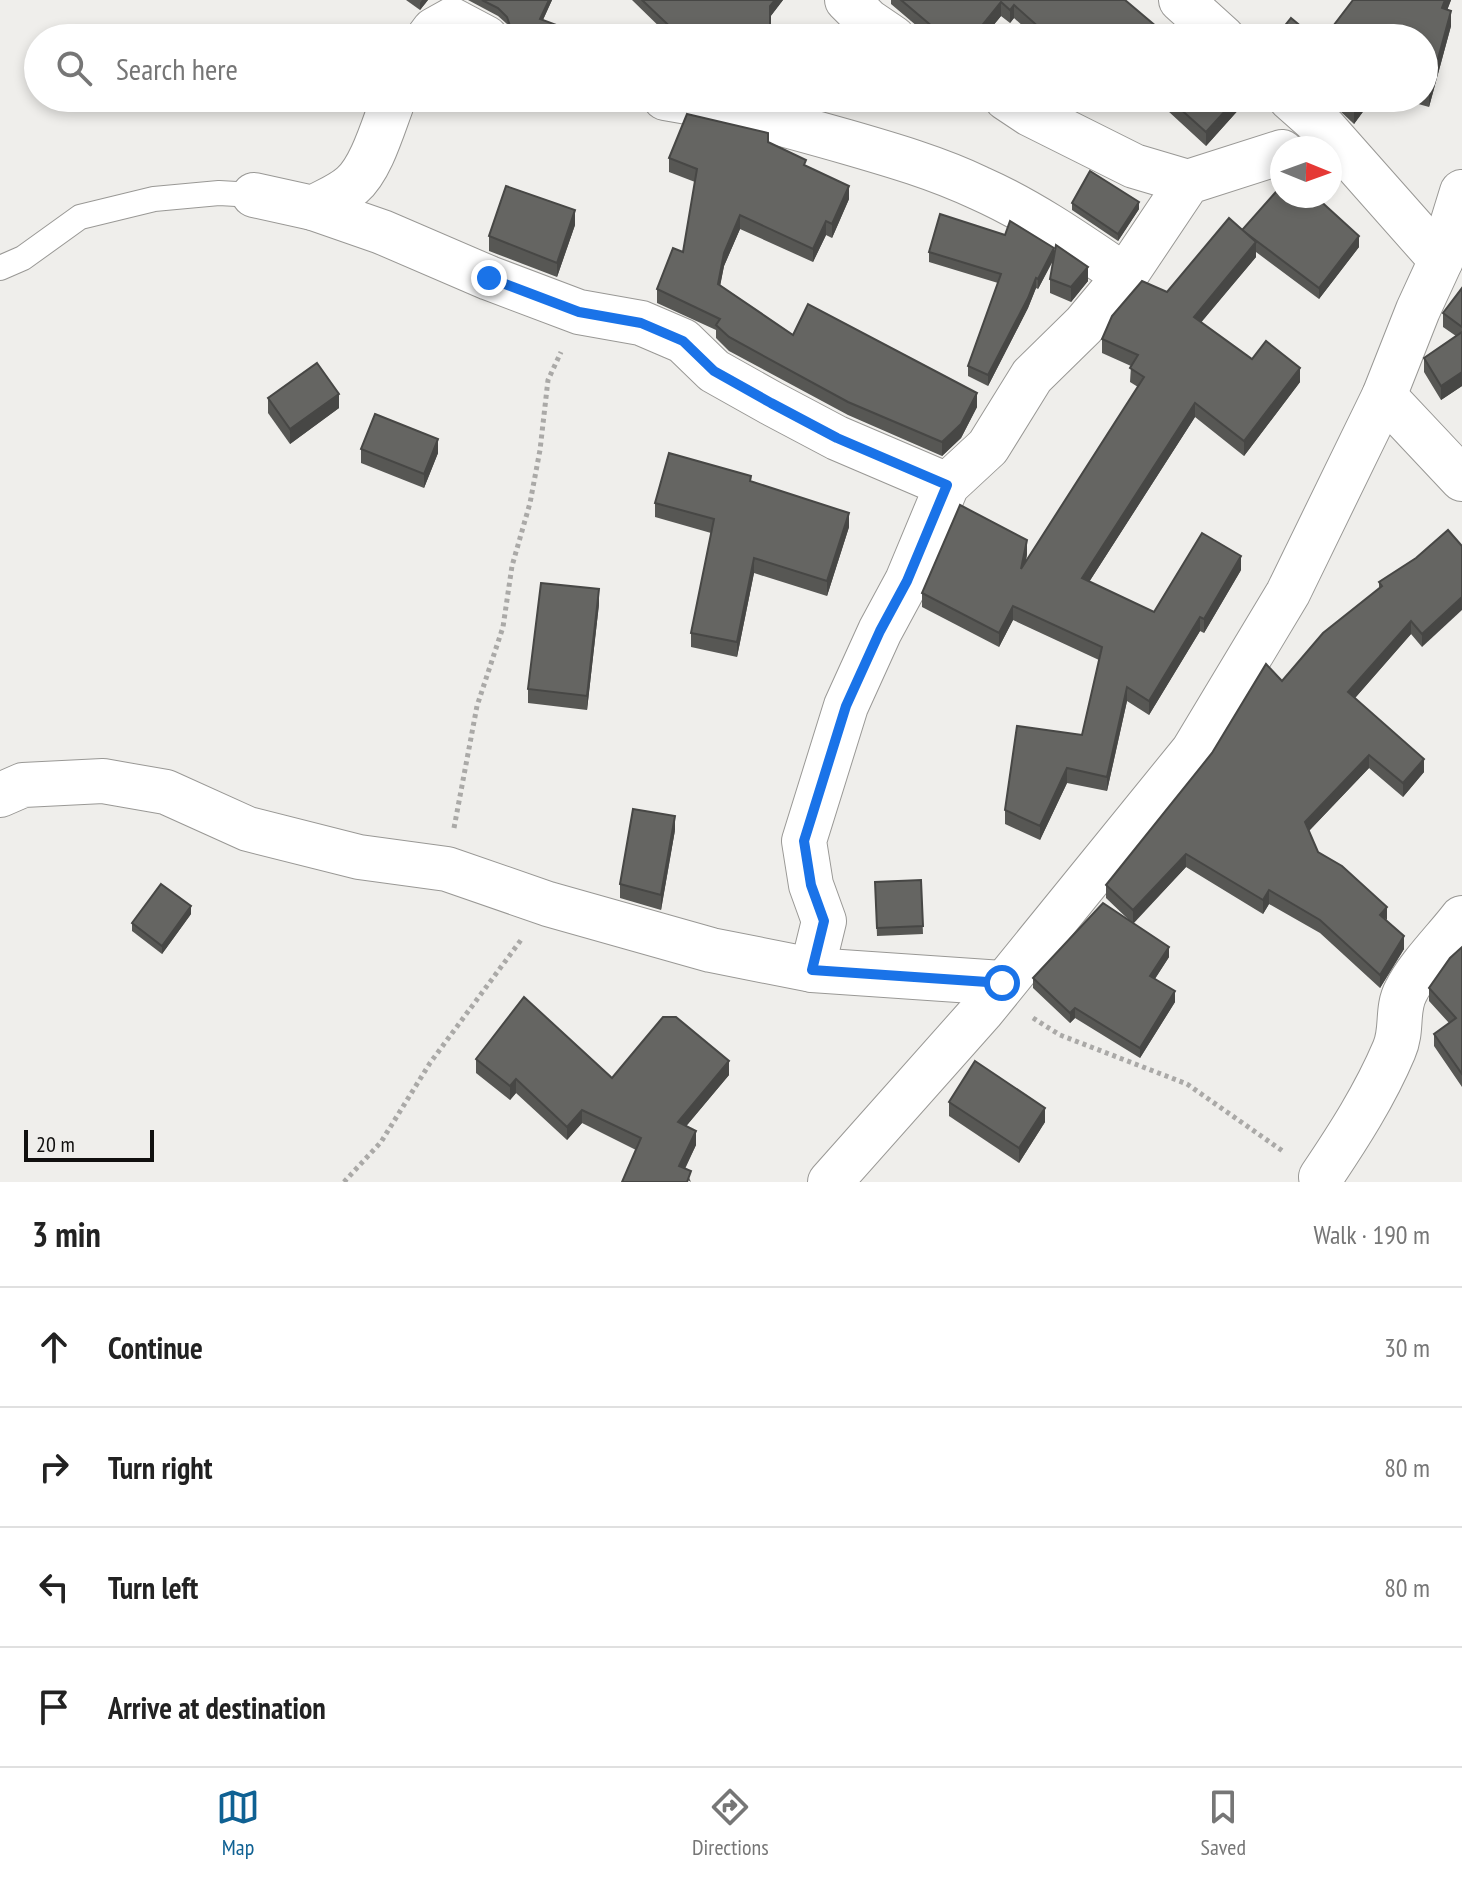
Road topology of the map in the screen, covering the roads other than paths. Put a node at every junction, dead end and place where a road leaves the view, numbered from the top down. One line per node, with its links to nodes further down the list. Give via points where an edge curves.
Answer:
1 (847, 0): 3 (street)
2 (1181, 0): 4 (street)
3 (872, 24)
4 (1208, 24)
5 (388, 112): 15 (street, via 358,179)
6 (736, 112): 18 (street, via 910,161 980,188 1066,235)
7 (1027, 112): 12 (street, via 1134,166)
8 (1297, 112): 9 (street)
9 (1308, 136)
10 (1270, 156): 12 (street)
11 (1342, 168): 16 (street)
12 (1188, 182): 18 (street)
13 (1462, 192): 16 (street)
14 (254, 195): 15 (street); 17 (lane, via 154,199 80,217)
15 (313, 208): 21 (street, via 579,312 641,323 683,341 714,371 771,403)
16 (1441, 260): 19 (street)
17 (0, 268)
18 (1125, 276): 21 (street, via 1032,376 988,447)
19 (1384, 396): 20 (street); 25 (street, via 1288,593 1193,751)
20 (1462, 479)
21 (947, 485): 24 (street, via 846,706 804,841 824,921)
22 (0, 795): 24 (street, via 23,785 103,781 166,792 248,829 359,857 447,869 711,950)
23 (1462, 918): 26 (street, via 1406,991 1394,1051 1350,1135)
24 (812, 970): 25 (street)
25 (992, 997): 27 (street)
26 (1321, 1177)
27 (830, 1182)

